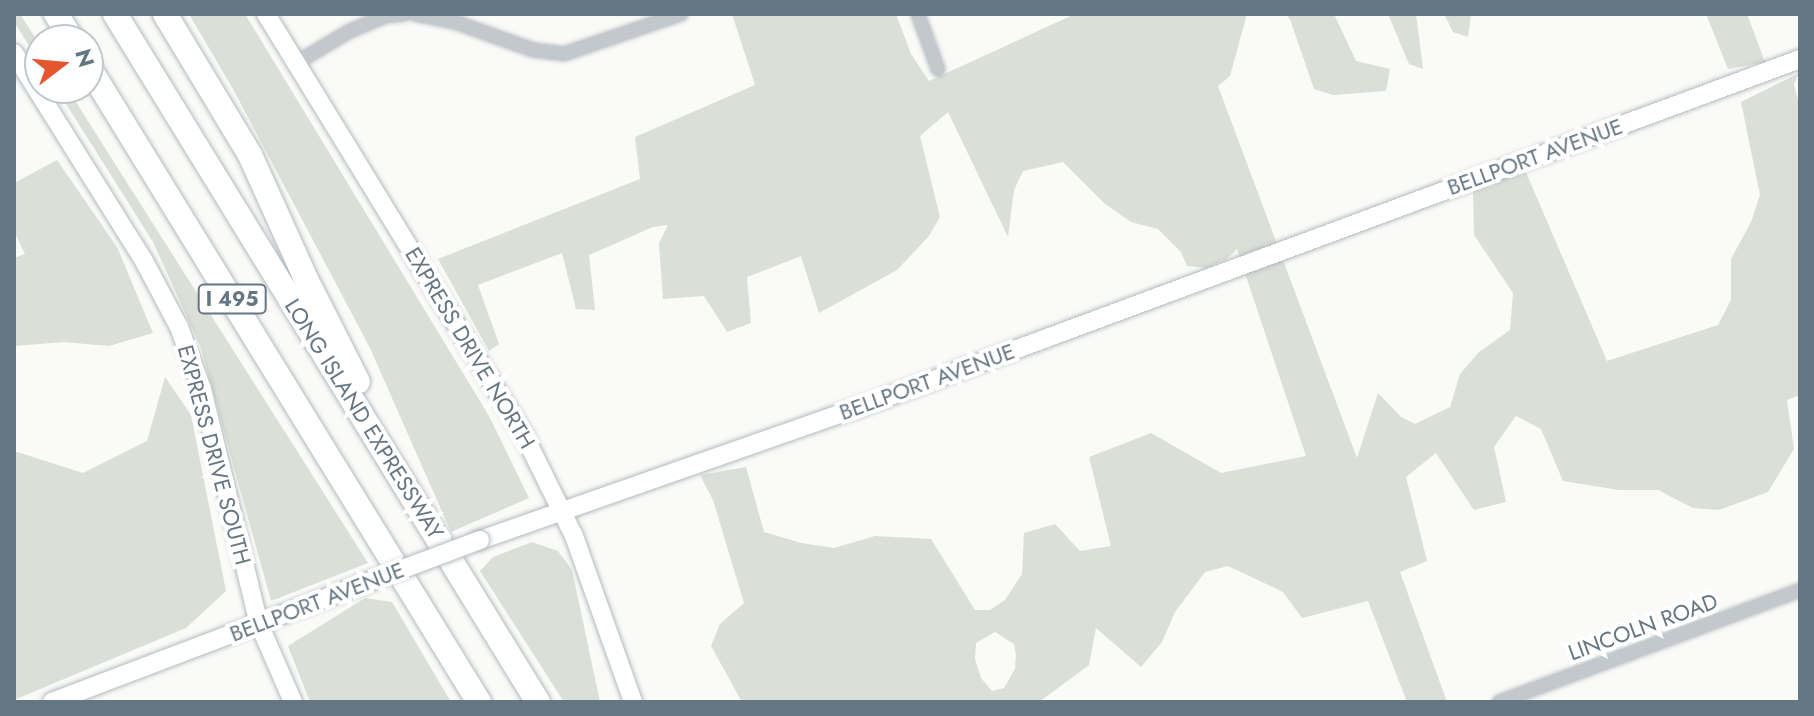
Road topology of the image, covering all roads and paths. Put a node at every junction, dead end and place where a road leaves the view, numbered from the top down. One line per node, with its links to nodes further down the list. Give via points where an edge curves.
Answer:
1 (115, 14): 13 (highway, LONG ISLAND EXPRESSWAY / I 495)
2 (165, 14): 13 (highway, via 250,155 366,399)
3 (266, 14): 10 (main road, EXPRESS DRIVE NORTH)
4 (405, 14): 10 (street, via 350,31)
5 (415, 14): 6 (street, via 455,22 533,50 564,54)
6 (681, 14)
7 (918, 14): 11 (street)
8 (14, 53): 16 (main road, EXPRESS DRIVE SOUTH, via 144,261 179,327 202,389)
9 (1800, 59): 14 (main road, BELLPORT AVENUE, via 855,409)
10 (296, 63): 14 (main road, EXPRESS DRIVE NORTH, via 503,398)
11 (938, 69)
12 (104, 92): 19 (highway, I 495)
13 (379, 445): 20 (highway, LONG ISLAND EXPRESSWAY / I 495)
14 (562, 511): 16 (main road, BELLPORT AVENUE, bridge); 21 (main road, EXPRESS DRIVE NORTH)
15 (1800, 590): 22 (street, LINCOLN ROAD)
16 (259, 624): 17 (main road, BELLPORT AVENUE); 18 (main road, EXPRESS DRIVE SOUTH)
17 (52, 702)
18 (293, 702)
19 (479, 702)
20 (538, 702)
21 (633, 702)
22 (1499, 702)

